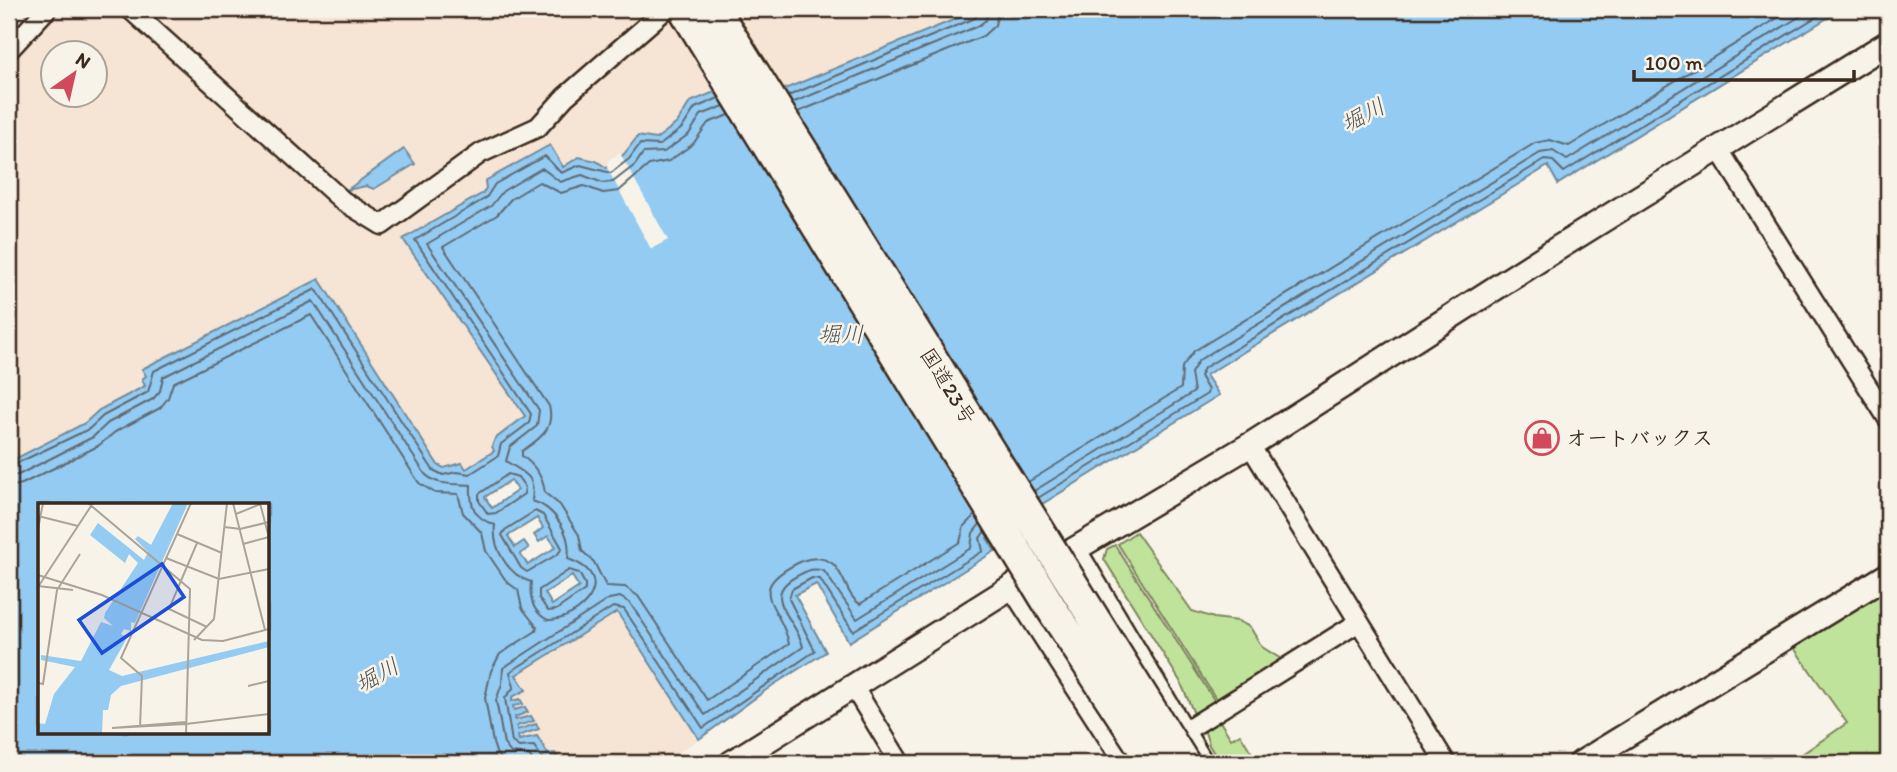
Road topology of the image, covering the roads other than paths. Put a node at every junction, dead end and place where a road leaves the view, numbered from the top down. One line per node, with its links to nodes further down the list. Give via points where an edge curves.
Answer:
1 (47, 9): 6 (street)
2 (130, 9): 3 (street, via 343,201 382,225 481,153 538,127 565,97)
3 (666, 9)
4 (684, 9): 17 (highway, 国道23号, bridge, via 1055,614)
5 (714, 9): 20 (highway, 国道23号, bridge)
6 (13, 38)
7 (1888, 43): 8 (street)
8 (1718, 148): 9 (street); 10 (street)
9 (1888, 419)
10 (1250, 445): 11 (street); 14 (street)
11 (1074, 550): 13 (street); 16 (street)
12 (1888, 575): 23 (street)
13 (1013, 586): 15 (street); 17 (street)
14 (1359, 622): 16 (street); 22 (street)
15 (853, 686): 18 (street); 19 (street)
16 (1180, 729): 17 (street); 21 (street)
17 (1135, 762)
18 (731, 763)
19 (900, 763)
20 (1184, 763)
21 (1201, 763)
22 (1446, 763)
23 (1581, 763)

